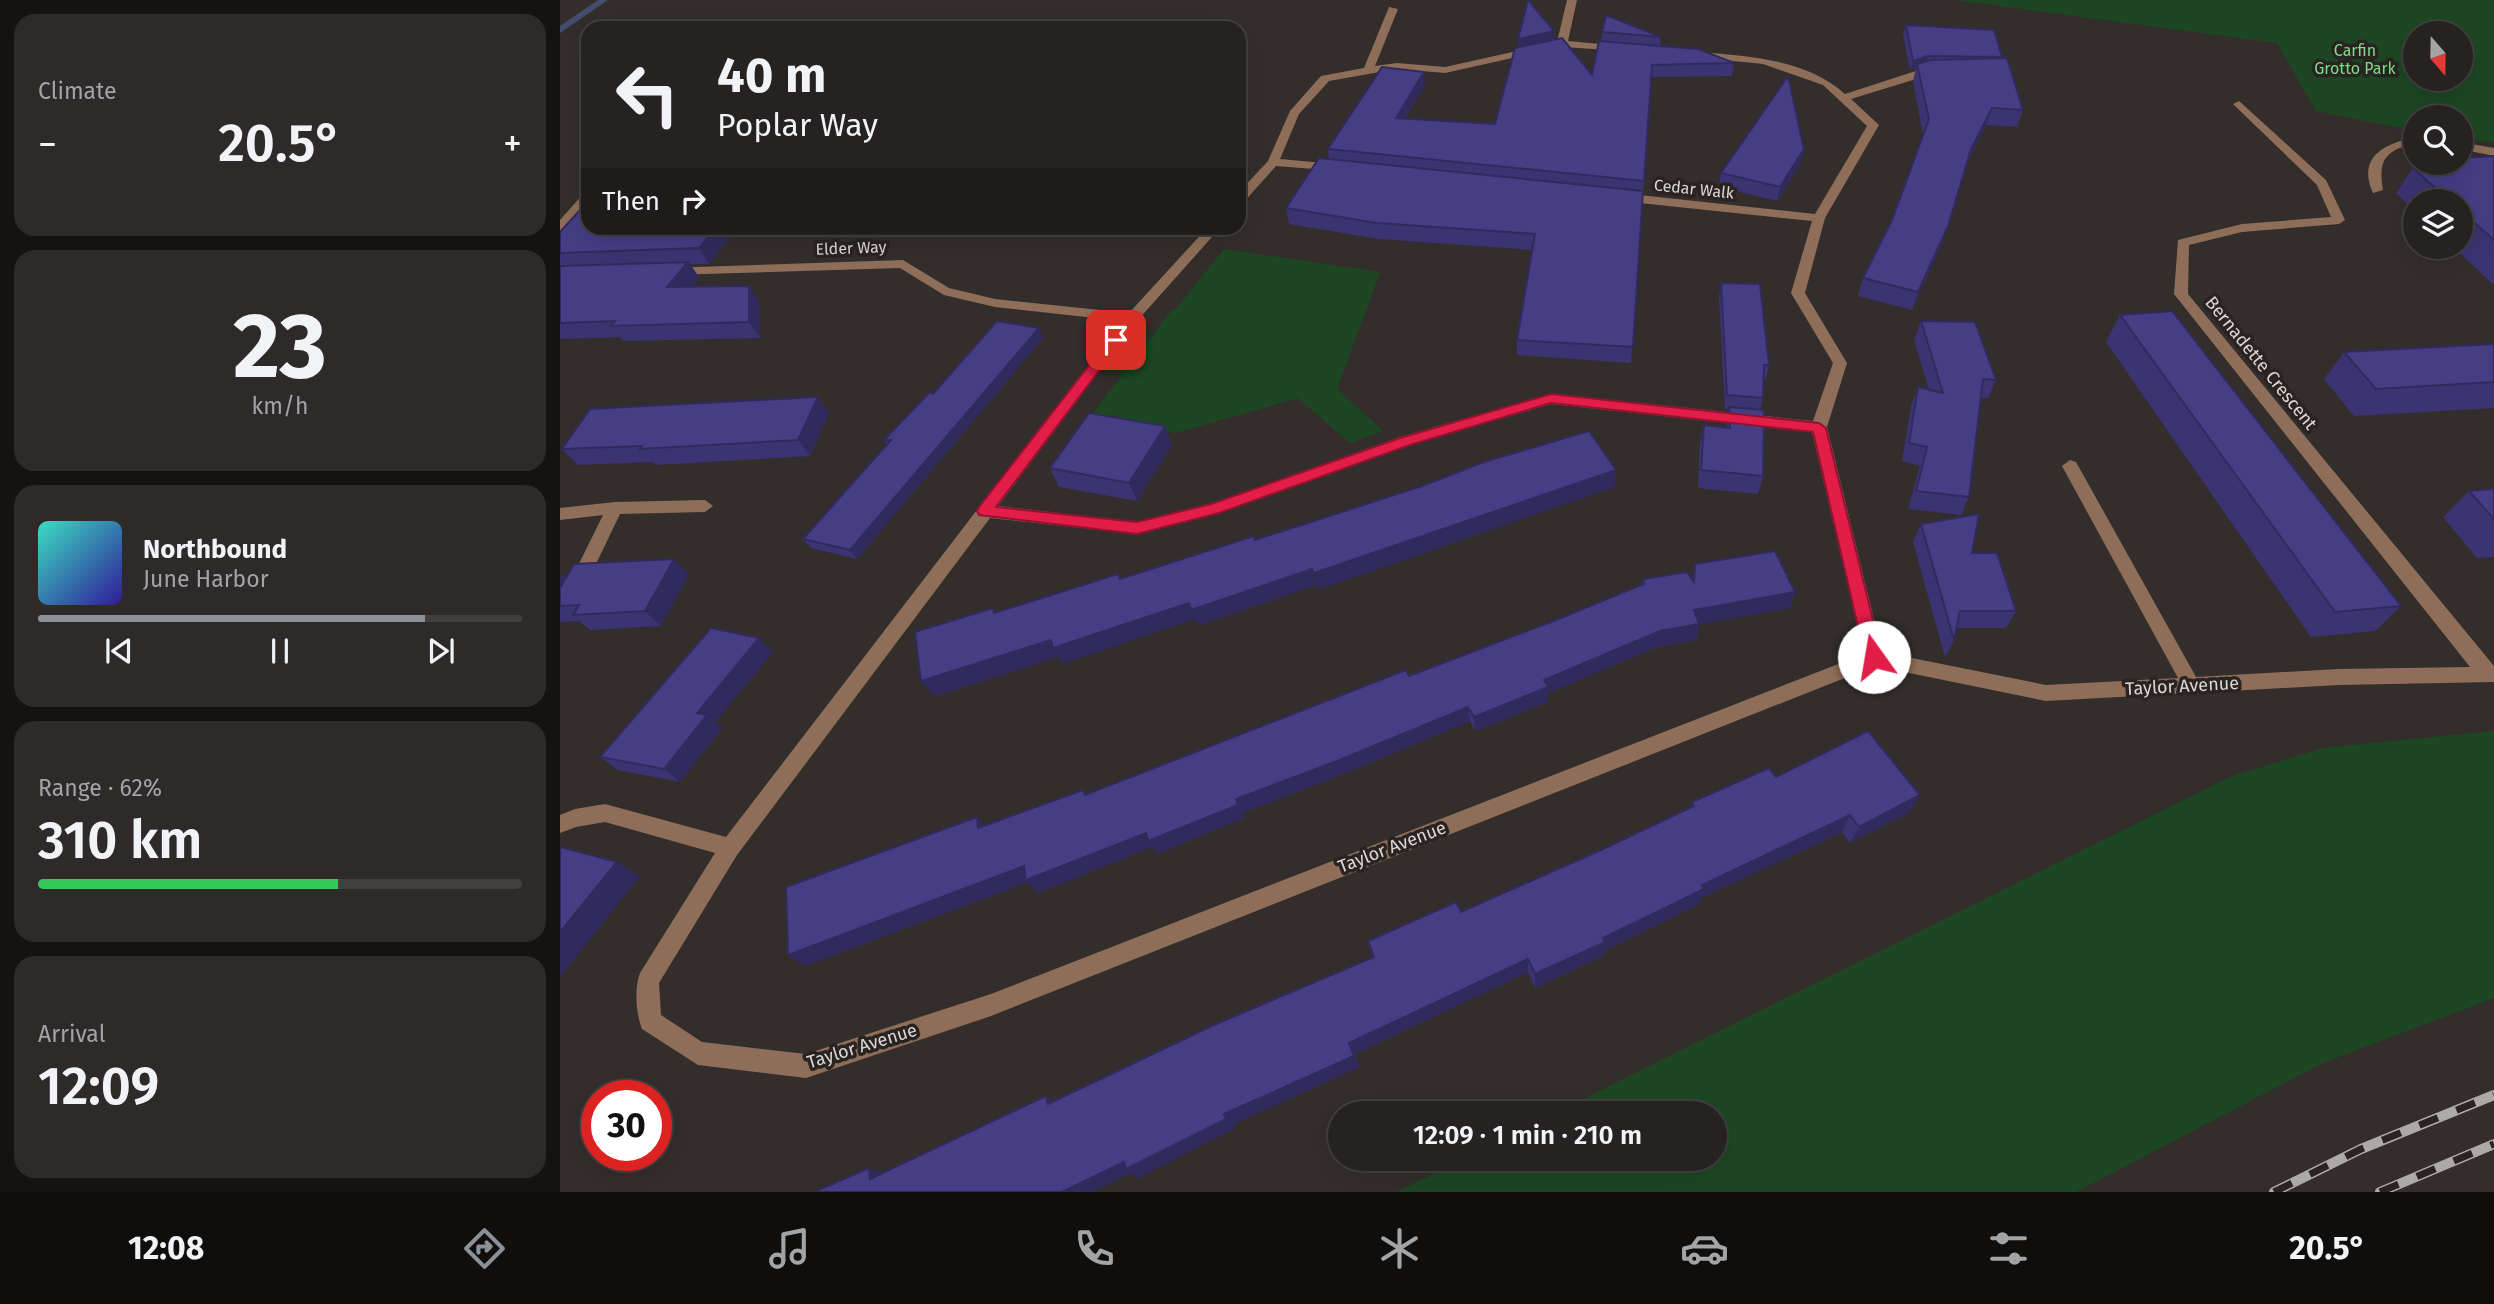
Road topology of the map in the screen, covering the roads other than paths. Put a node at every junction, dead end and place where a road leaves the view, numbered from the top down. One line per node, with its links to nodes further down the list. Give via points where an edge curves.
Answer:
1 (1572, 0): 3 (street)
2 (1393, 9): 6 (street)
3 (1562, 44): 4 (street); 6 (street, via 1445,70 1397,66)
4 (1629, 50)
5 (1683, 54): 8 (street, via 1764,61 1827,83)
6 (1368, 71): 13 (street, via 1325,78 1294,113)
7 (1949, 71): 8 (street, via 1925,71)
8 (1843, 98): 19 (street, via 1873,125)
9 (2239, 104): 32 (street, Bernadette Crescent, via 2322,183 2339,220 2242,228 2183,243 2181,294)
10 (2403, 142): 15 (street, via 2379,155 2372,168)
11 (2473, 148): 12 (street)
12 (2494, 152)
13 (1273, 162): 14 (street); 16 (street)
14 (1353, 170)
15 (2377, 190)
16 (1246, 192)
17 (1611, 196): 19 (street, Cedar Walk)
18 (581, 204): 20 (street)
19 (1819, 218): 24 (street, via 1798,293 1840,363)
20 (560, 228)
21 (1208, 235): 23 (street, Taylor Avenue)
22 (656, 272): 23 (street, Elder Way, via 903,264 944,291 995,303)
23 (1132, 318): 28 (street, Taylor Avenue)
24 (1819, 428): 28 (street, via 1551,399 1405,441 1214,509 1137,528); 31 (street)
25 (2070, 466): 33 (street)
26 (705, 506): 27 (street)
27 (615, 508): 29 (street); 30 (street)
28 (984, 511): 35 (street, Taylor Avenue)
29 (560, 513)
30 (568, 604)
31 (1874, 657): 33 (street, Taylor Avenue, via 2046,693); 35 (street, Taylor Avenue, via 990,1005 806,1066 698,1054 650,1021 648,981)
32 (2491, 674): 33 (street, Taylor Avenue)
33 (2190, 685)
34 (560, 824): 35 (street, via 605,813)
35 (730, 848)

